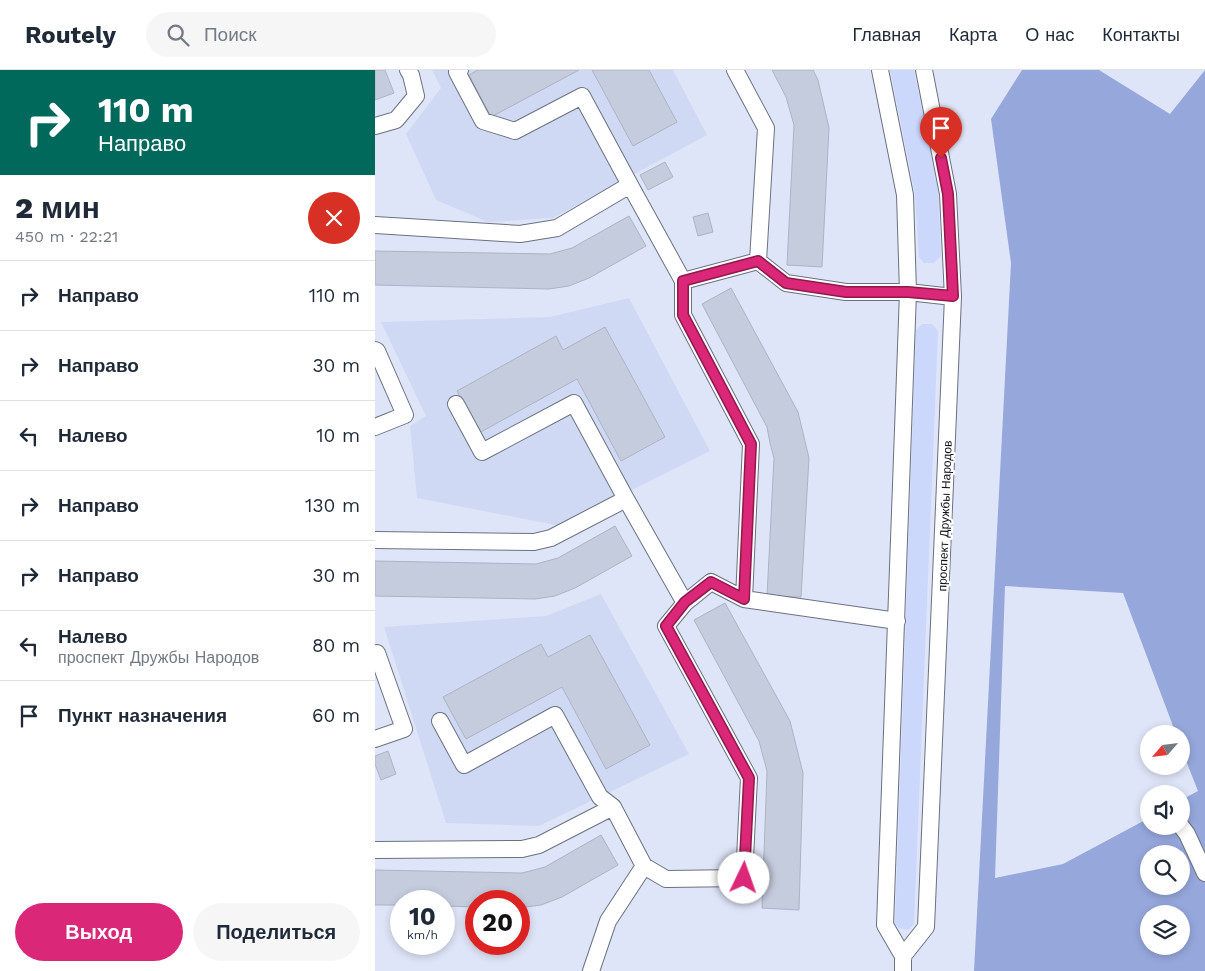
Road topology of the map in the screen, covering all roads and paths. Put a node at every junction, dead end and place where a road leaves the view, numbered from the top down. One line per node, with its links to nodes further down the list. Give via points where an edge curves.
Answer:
1 (408, 70): 6 (street, via 416,96 396,120)
2 (460, 70): 7 (street, via 457,72 483,121 515,131 582,96)
3 (735, 70): 9 (street, via 765,128)
4 (880, 70): 11 (street, проспект Дружбы Народов, via 905,195)
5 (924, 70): 12 (street, проспект Дружбы Народов, via 948,194)
6 (375, 126)
7 (630, 185): 8 (street, via 557,228 520,234); 10 (street)
8 (375, 225)
9 (758, 261): 10 (street); 11 (street, via 786,283 846,292)
10 (683, 281): 18 (street, via 683,315 751,444)
11 (908, 292): 12 (street); 20 (street, проспект Дружбы Народов)
12 (953, 296): 29 (street, проспект Дружбы Народов, via 926,928)
13 (375, 350): 15 (street, via 405,415)
14 (456, 404): 16 (street, via 481,452 574,404)
15 (375, 427)
16 (626, 499): 17 (street, via 551,538 534,542); 19 (street)
17 (375, 540)
18 (744, 599): 19 (street, via 711,582); 20 (street)
19 (685, 602): 27 (street, via 666,626 749,778 744,878 667,879)
20 (897, 620): 29 (street, проспект Дружбы Народов, via 885,925)
21 (376, 653): 23 (street, via 403,729)
22 (440, 721): 24 (street, via 464,765 555,715 600,797)
23 (375, 739)
24 (613, 807): 26 (street, via 539,845 522,849); 27 (street)
25 (1187, 835): 28 (street)
26 (375, 850)
27 (644, 866): 30 (street, via 608,921)
28 (1205, 874)
29 (903, 964)
30 (591, 971)

